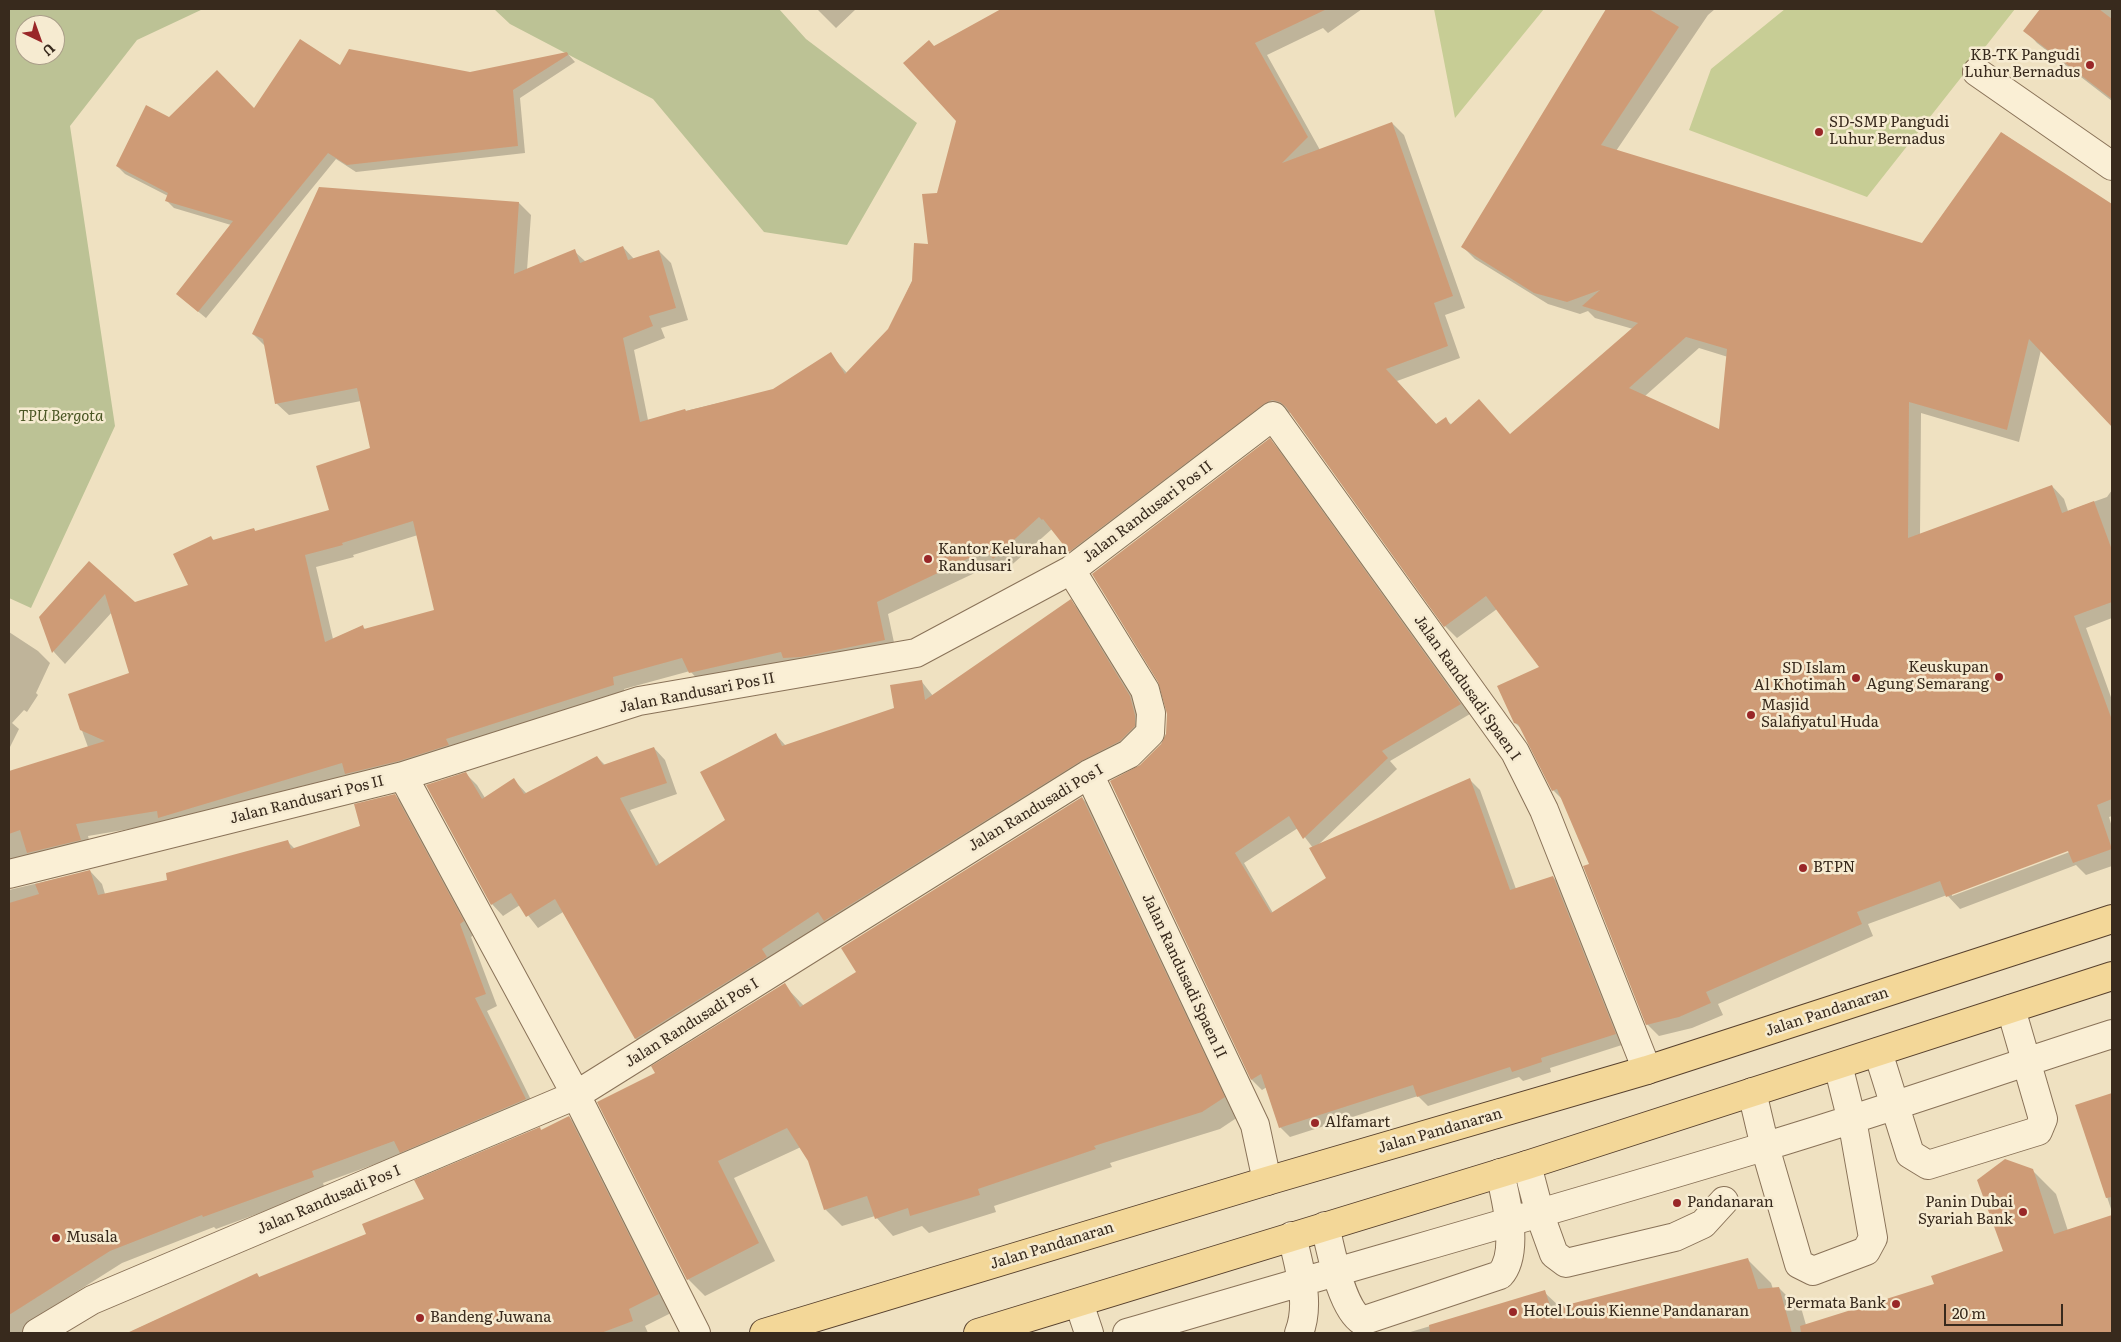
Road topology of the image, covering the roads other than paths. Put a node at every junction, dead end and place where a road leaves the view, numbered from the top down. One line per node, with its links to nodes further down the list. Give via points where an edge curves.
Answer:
1 (1977, 72): 2 (street)
2 (2112, 166)
3 (1273, 416): 4 (street, Jalan Randusari Pos II); 15 (street, Jalan Randusadi Spaen I, via 1515,752 1544,810)
4 (1071, 570): 5 (street, Jalan Randusadi Pos I, via 1145,690 1151,714 1150,734 1129,754); 6 (street, Jalan Randusari Pos II, via 916,653 639,701)
5 (1089, 774): 17 (street, Jalan Randusadi Pos I); 23 (street, Jalan Randusadi Spaen II, via 1255,1125)
6 (403, 776): 7 (street, Jalan Randusari Pos II); 17 (street)
7 (9, 874)
8 (2112, 919): 15 (main road, Jalan Pandanaran)
9 (2112, 976): 10 (main road)
10 (2011, 1009): 12 (main road); 13 (street)
11 (2112, 1034): 13 (street)
12 (1878, 1052): 14 (main road); 18 (street)
13 (2027, 1061): 18 (street); 18 (street, via 2043,1119 2038,1131 1928,1165 1910,1154)
14 (1838, 1064): 16 (main road); 19 (street)
15 (1647, 1070): 23 (main road, Jalan Pandanaran)
16 (1752, 1092): 20 (street); 21 (main road)
17 (576, 1095): 33 (street, Jalan Randusadi Pos I, via 92,1300); 34 (street)
18 (1893, 1105): 19 (street)
19 (1851, 1118): 20 (street); 20 (street, via 1873,1238 1866,1251 1813,1271 1799,1264)
20 (1765, 1146): 25 (street)
21 (1526, 1165): 22 (main road); 25 (street)
22 (1500, 1173): 26 (street); 27 (main road)
23 (1267, 1181): 35 (main road, Jalan Pandanaran)
24 (1724, 1201): 25 (street, via 1703,1224 1675,1237 1566,1263 1554,1254)
25 (1540, 1213): 26 (street)
26 (1511, 1223): 29 (street); 29 (street, via 1507,1268 1500,1275 1362,1321 1353,1316)
27 (1325, 1226): 28 (main road); 29 (street)
28 (1292, 1236): 30 (street); 31 (main road)
29 (1337, 1272): 30 (street)
30 (1302, 1281): 38 (street); 39 (street, via 1304,1321)
31 (1079, 1303): 32 (main road); 37 (street)
32 (1006, 1329): 36 (main road)
33 (37, 1333)
34 (696, 1333)
35 (764, 1333)
36 (978, 1333)
37 (1089, 1333)
38 (1127, 1333)
39 (1299, 1333)

